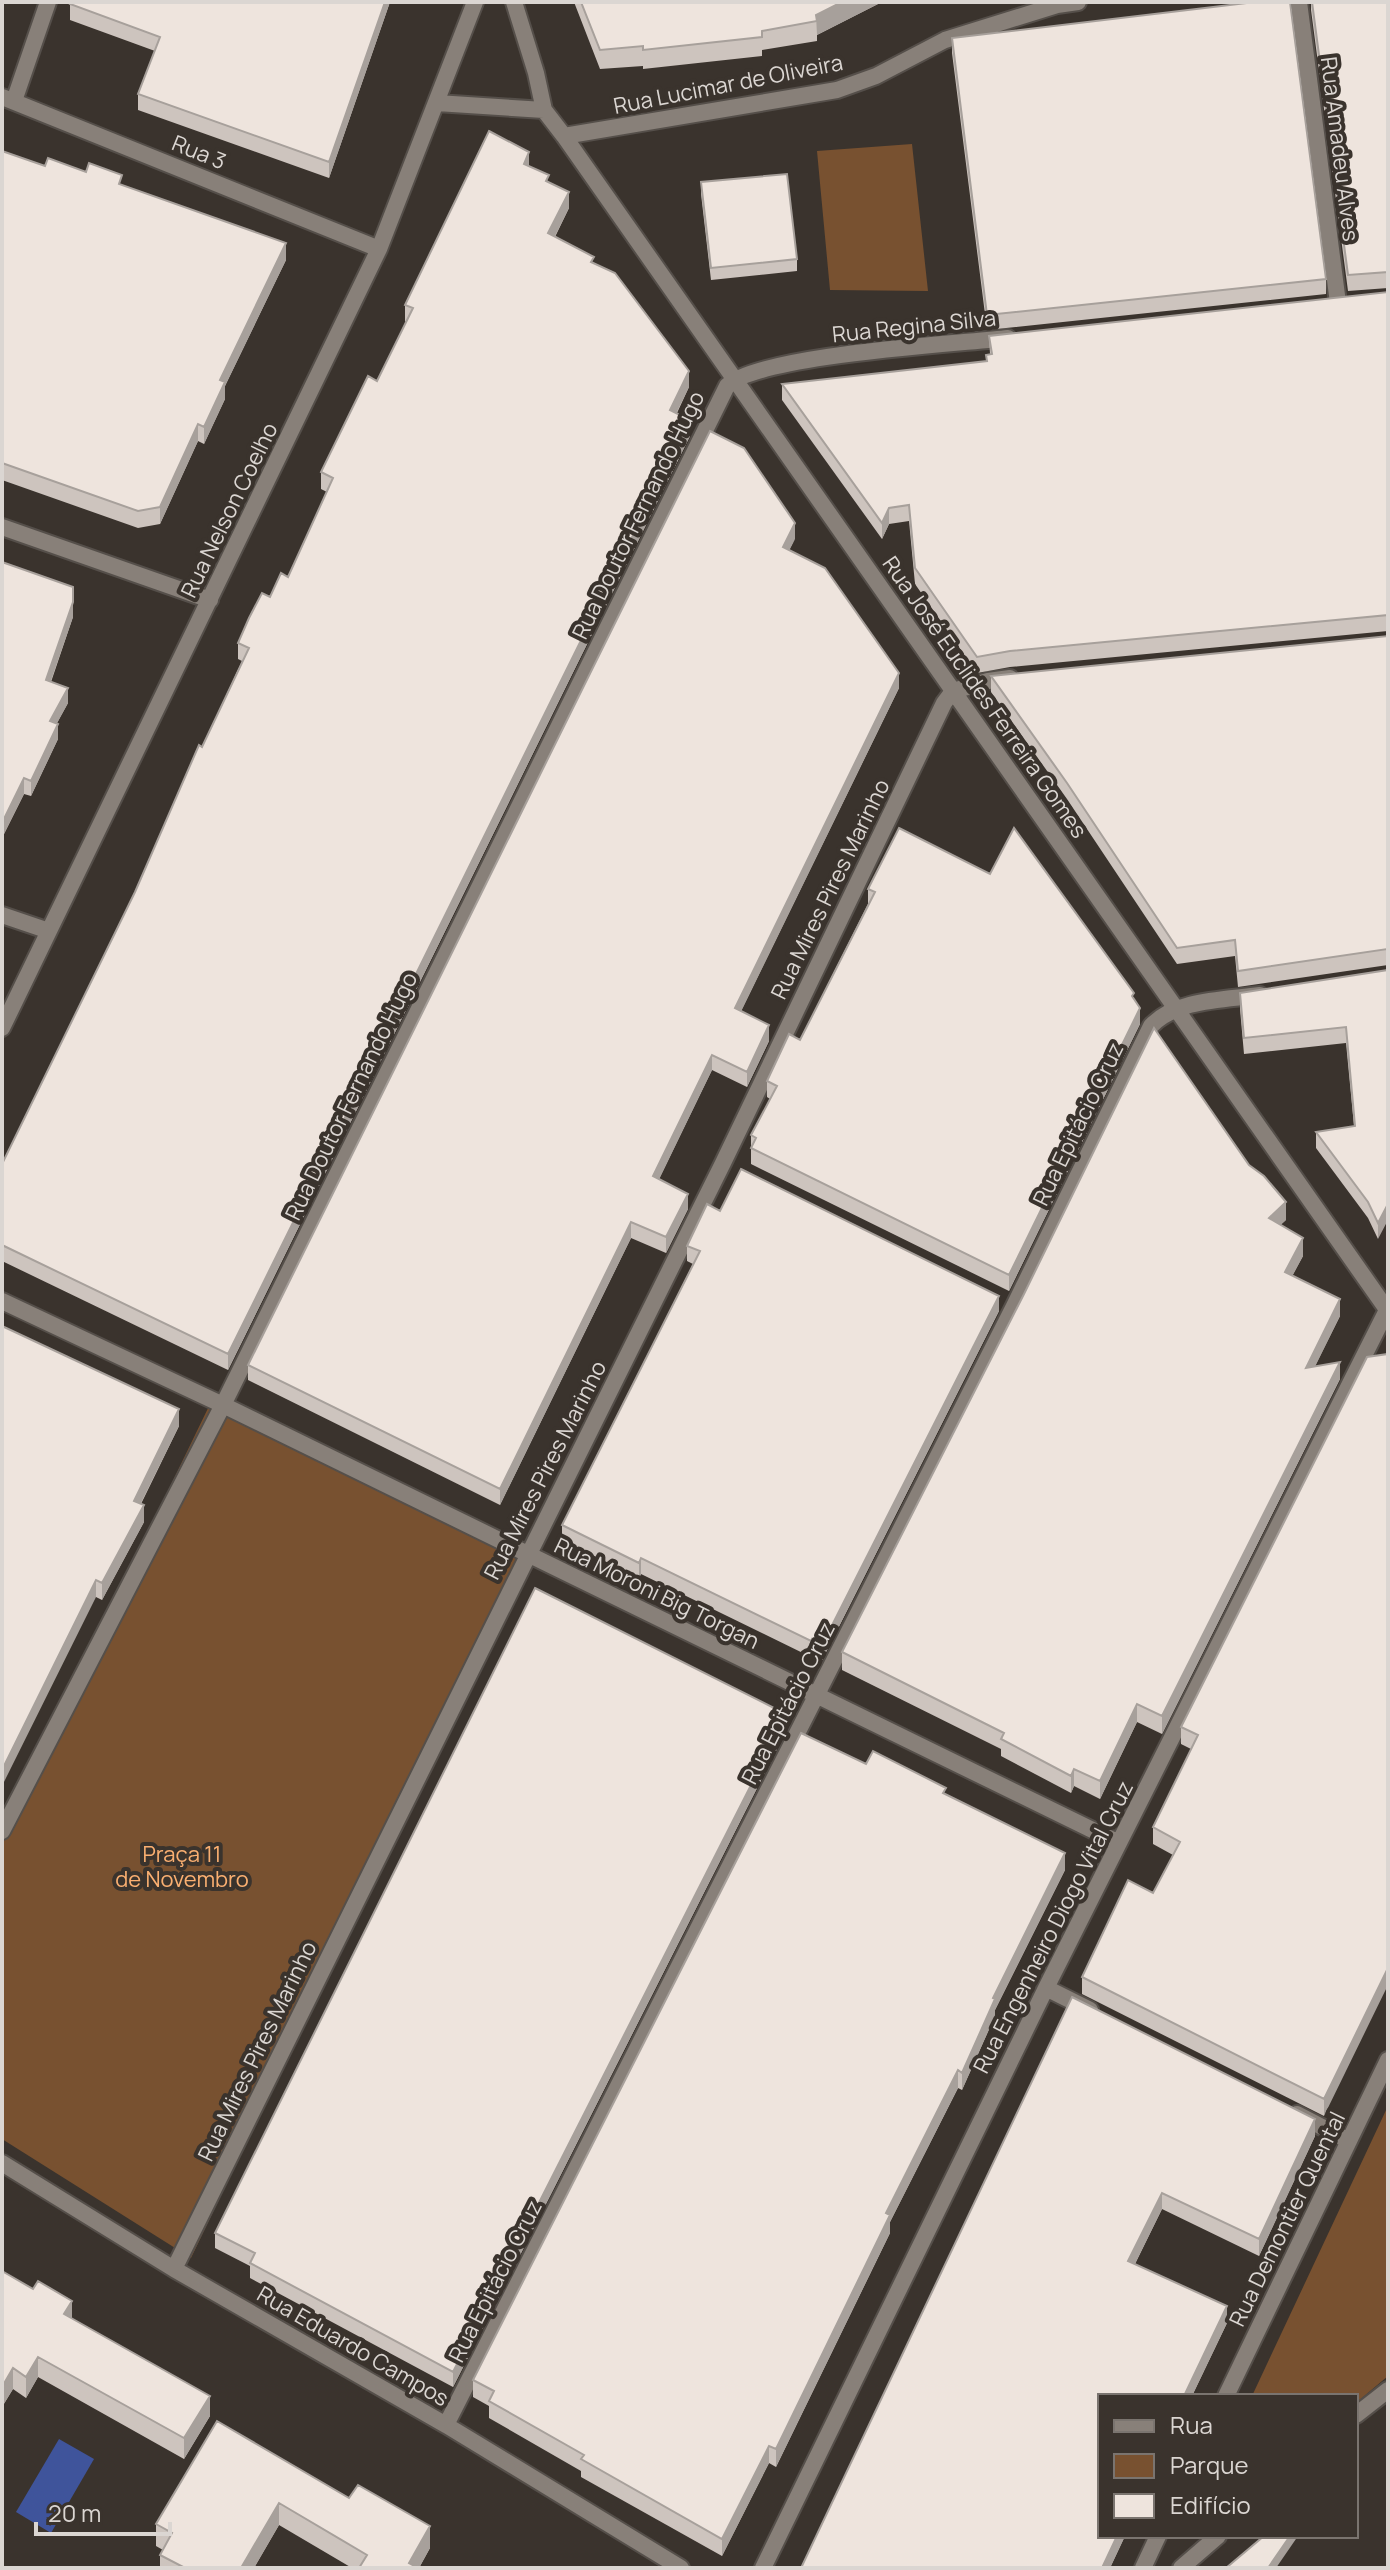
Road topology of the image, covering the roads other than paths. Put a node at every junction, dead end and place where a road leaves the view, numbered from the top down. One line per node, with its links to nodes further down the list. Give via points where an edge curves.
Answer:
1 (48, 2): 6 (street)
2 (475, 2): 7 (street, Rua Nelson Coelho)
3 (514, 2): 8 (street)
4 (1078, 2): 9 (street, Rua Lucimar de Oliveira, via 945,40 837,90)
5 (1299, 2): 11 (street, Rua Amadeu Alves)
6 (8, 99): 10 (street, Rua 3)
7 (437, 103): 8 (street); 10 (street, Rua Nelson Coelho)
8 (544, 110): 9 (street, Rua José Euclides Ferreira Gomes)
9 (564, 136): 13 (street, Rua José Euclides Ferreira Gomes)
10 (379, 249): 15 (street, Rua Nelson Coelho)
11 (1337, 303)
12 (1021, 337): 13 (street, Rua Regina Silva, via 804,360)
13 (734, 379): 17 (street, Rua José Euclides Ferreira Gomes); 25 (street, Rua Doutor Fernando Hugo, via 714,410)
14 (2, 527): 15 (street)
15 (210, 600): 19 (street, Rua Nelson Coelho)
16 (1027, 676): 17 (street)
17 (953, 691): 21 (street, Rua José Euclides Ferreira Gomes); 26 (street, Rua Mires Pires Marinho, via 730,1167)
18 (2, 915): 19 (street)
19 (49, 931): 22 (street, Rua Nelson Coelho)
20 (1281, 992): 21 (street)
21 (1175, 1008): 24 (street, Rua José Euclides Ferreira Gomes); 27 (street, Rua Epitácio Cruz, via 1161,1015 1139,1047)
22 (2, 1028)
23 (2, 1301): 25 (street, Rua Moroni Big Torgan)
24 (1387, 1309): 29 (street, Rua Engenheiro Diogo Vital Cruz)
25 (223, 1405): 26 (street, Rua Moroni Big Torgan); 28 (street, Rua Doutor Fernando Hugo)
26 (527, 1555): 27 (street, Rua Moroni Big Torgan); 36 (street, Rua Mires Pires Marinho)
27 (817, 1695): 29 (street, Rua Moroni Big Torgan); 40 (street, Rua Epitácio Cruz)
28 (2, 1831)
29 (1119, 1843): 30 (street, Rua Engenheiro Diogo Vital Cruz)
30 (1046, 1988): 31 (street); 44 (street, Rua Engenheiro Diogo Vital Cruz)
31 (1101, 2016)
32 (1388, 2060): 34 (street, Rua Demontier Quental)
33 (1280, 2106): 34 (street)
34 (1349, 2141): 38 (street, Rua Demontier Quental)
35 (2, 2163): 36 (street, Rua Eduardo Campos)
36 (174, 2269): 40 (street, Rua Eduardo Campos)
37 (1388, 2390): 39 (street)
38 (1227, 2394)
39 (1358, 2413)
40 (446, 2425): 43 (street, Rua Eduardo Campos)
41 (1157, 2538): 45 (street)
42 (1216, 2538): 46 (street)
43 (681, 2568)
44 (763, 2568)
45 (1143, 2568)
46 (1181, 2568)

